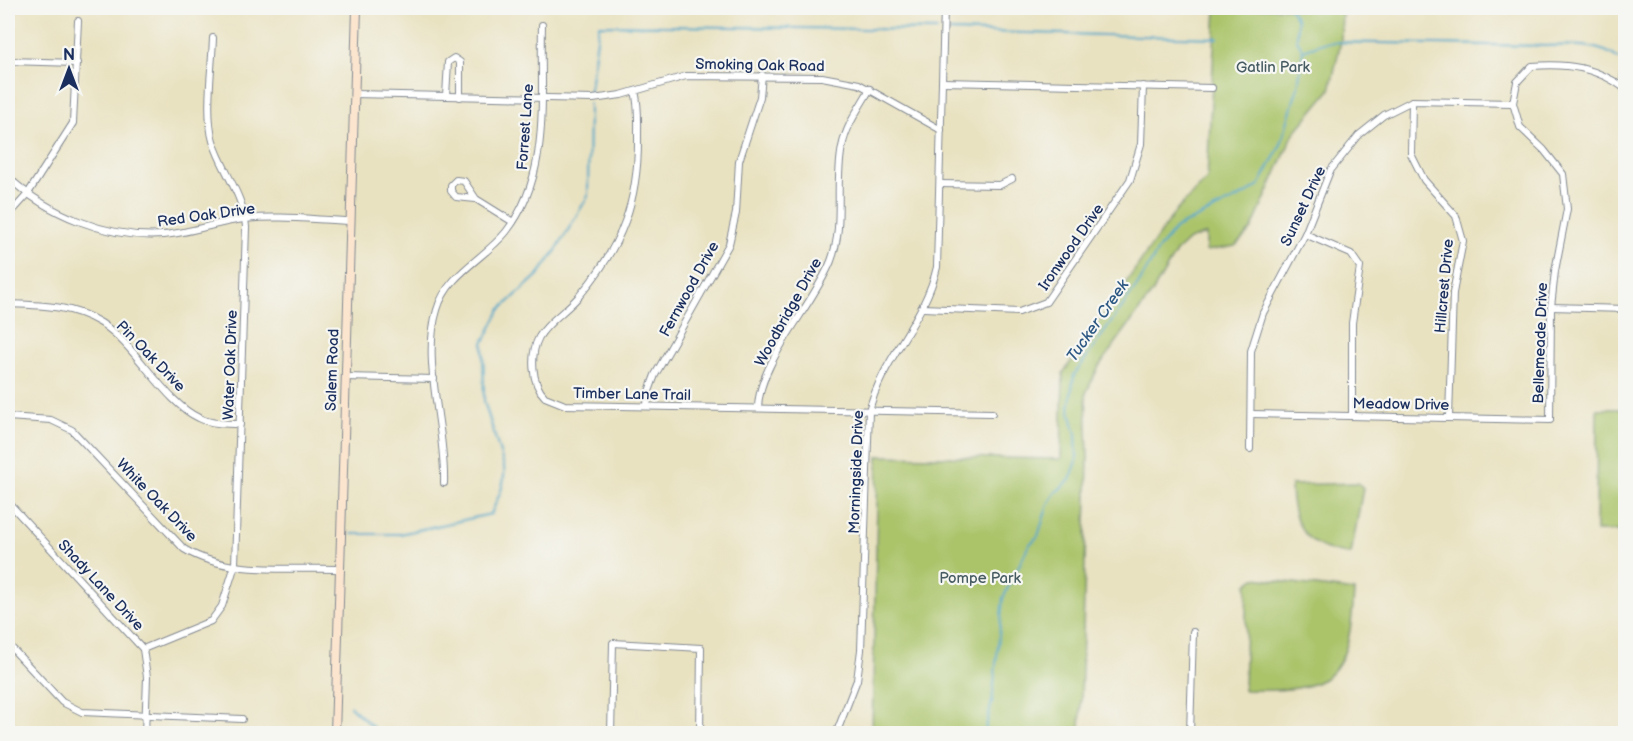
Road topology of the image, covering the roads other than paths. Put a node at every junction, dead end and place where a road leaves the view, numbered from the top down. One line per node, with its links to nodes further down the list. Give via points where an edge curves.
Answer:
1 (357, 8): 17 (main road, Salem Road)
2 (944, 8): 11 (street, Morningside Drive)
3 (78, 21): 9 (street)
4 (542, 25): 20 (street, Forrest Lane)
5 (1626, 34): 7 (street)
6 (213, 38): 30 (street, Water Oak Drive, via 213,141)
7 (1625, 48): 14 (street)
8 (8, 61): 9 (street)
9 (77, 63): 27 (street, via 73,123)
10 (762, 75): 15 (street, Smoking Oak Road, via 836,78); 16 (street, Smoking Oak Road, via 686,76); 40 (street, Fernwood Drive, via 760,97 739,161 736,213 729,244 655,375)
11 (942, 81): 12 (street); 23 (street, Morningside Drive)
12 (1143, 86): 13 (street); 36 (street, Ironwood Drive, via 1141,144 1130,180 1046,302 1019,312)
13 (1212, 88)
14 (1624, 88): 22 (street, via 1591,69 1564,64 1532,66 1517,82)
15 (870, 89): 23 (street, Smoking Oak Road); 41 (street, Woodbridge Drive, via 850,123 841,149 834,253 763,383)
16 (635, 91): 20 (street, Smoking Oak Road, via 593,99); 40 (street, Timber Lane Trail, via 638,166 627,220 587,287 539,337 534,371 538,390 554,403)
17 (354, 94): 18 (street, Smoking Oak Road); 31 (main road, Salem Road)
18 (446, 96): 19 (street, Smoking Oak Road); 19 (street, via 448,62 454,58 460,62)
19 (460, 97): 20 (street, Smoking Oak Road)
20 (540, 98): 32 (street, Forrest Lane, via 536,171)
21 (1412, 101): 22 (street, Sunset Drive); 33 (street, Sunset Drive, via 1384,115 1359,135 1330,171); 47 (street, Hillcrest Drive, via 1411,154 1424,180 1456,216 1463,241 1453,293)
22 (1513, 103): 35 (street, Bellemeade Drive, via 1520,128 1563,174 1567,210)
23 (941, 130): 26 (street, Morningside Drive)
24 (8, 177): 27 (street, Red Oak Drive)
25 (1012, 178): 26 (street, via 1000,185)
26 (940, 184): 36 (street, Morningside Drive, via 937,267)
27 (27, 195): 29 (street); 30 (street, Red Oak Drive, via 81,221 138,235 186,232)
28 (476, 199): 32 (street)
29 (8, 216)
30 (245, 219): 31 (street, Red Oak Drive); 49 (street, Water Oak Drive)
31 (350, 221): 38 (main road, Salem Road)
32 (513, 222): 39 (street, Forrest Lane, via 441,298 433,326)
33 (1305, 234): 44 (street, Sunset Drive, via 1263,313 1251,351); 45 (street, via 1351,254 1360,267 1352,323)
34 (8, 304): 49 (street, Pin Oak Drive, via 56,306 92,318 122,339 191,413 213,422)
35 (1551, 307): 37 (street); 48 (street, Bellemeade Drive)
36 (923, 308): 42 (street, Morningside Drive, via 878,383)
37 (1626, 309)
38 (345, 377): 39 (street); 56 (main road, Salem Road)
39 (434, 379): 51 (street, Forrest Lane, via 445,448)
40 (647, 406): 41 (street, Timber Lane Trail)
41 (758, 408): 42 (street, Timber Lane Trail)
42 (869, 411): 43 (street, Timber Lane Trail); 67 (street, Morningside Drive, via 861,650 857,680)
43 (992, 413)
44 (1251, 414): 45 (street, Meadow Drive); 50 (street, Sunset Drive)
45 (1352, 415): 47 (street, Meadow Drive)
46 (8, 417): 55 (street, White Oak Drive, via 51,420 72,430 184,549 208,561)
47 (1449, 417): 48 (street, Meadow Drive)
48 (1550, 420)
49 (240, 424): 55 (street, Water Oak Drive)
50 (1250, 449)
51 (444, 483)
52 (8, 502): 53 (street, Shady Lane Drive)
53 (13, 509): 54 (street); 59 (street, Shady Lane Drive)
54 (8, 514)
55 (235, 566): 56 (street, White Oak Drive); 59 (street, Water Oak Drive, via 222,606 211,621)
56 (340, 569): 64 (main road, Salem Road)
57 (1193, 632): 68 (street)
58 (8, 644): 60 (street)
59 (143, 649): 61 (street, Shady Lane Drive)
60 (10, 653): 61 (street, via 71,708)
61 (146, 716): 62 (street); 63 (street, Shady Lane Drive)
62 (242, 718)
63 (145, 734)
64 (335, 734)
65 (611, 734): 66 (street, via 614,643 700,646)
66 (700, 734)
67 (836, 734)
68 (1190, 734)

